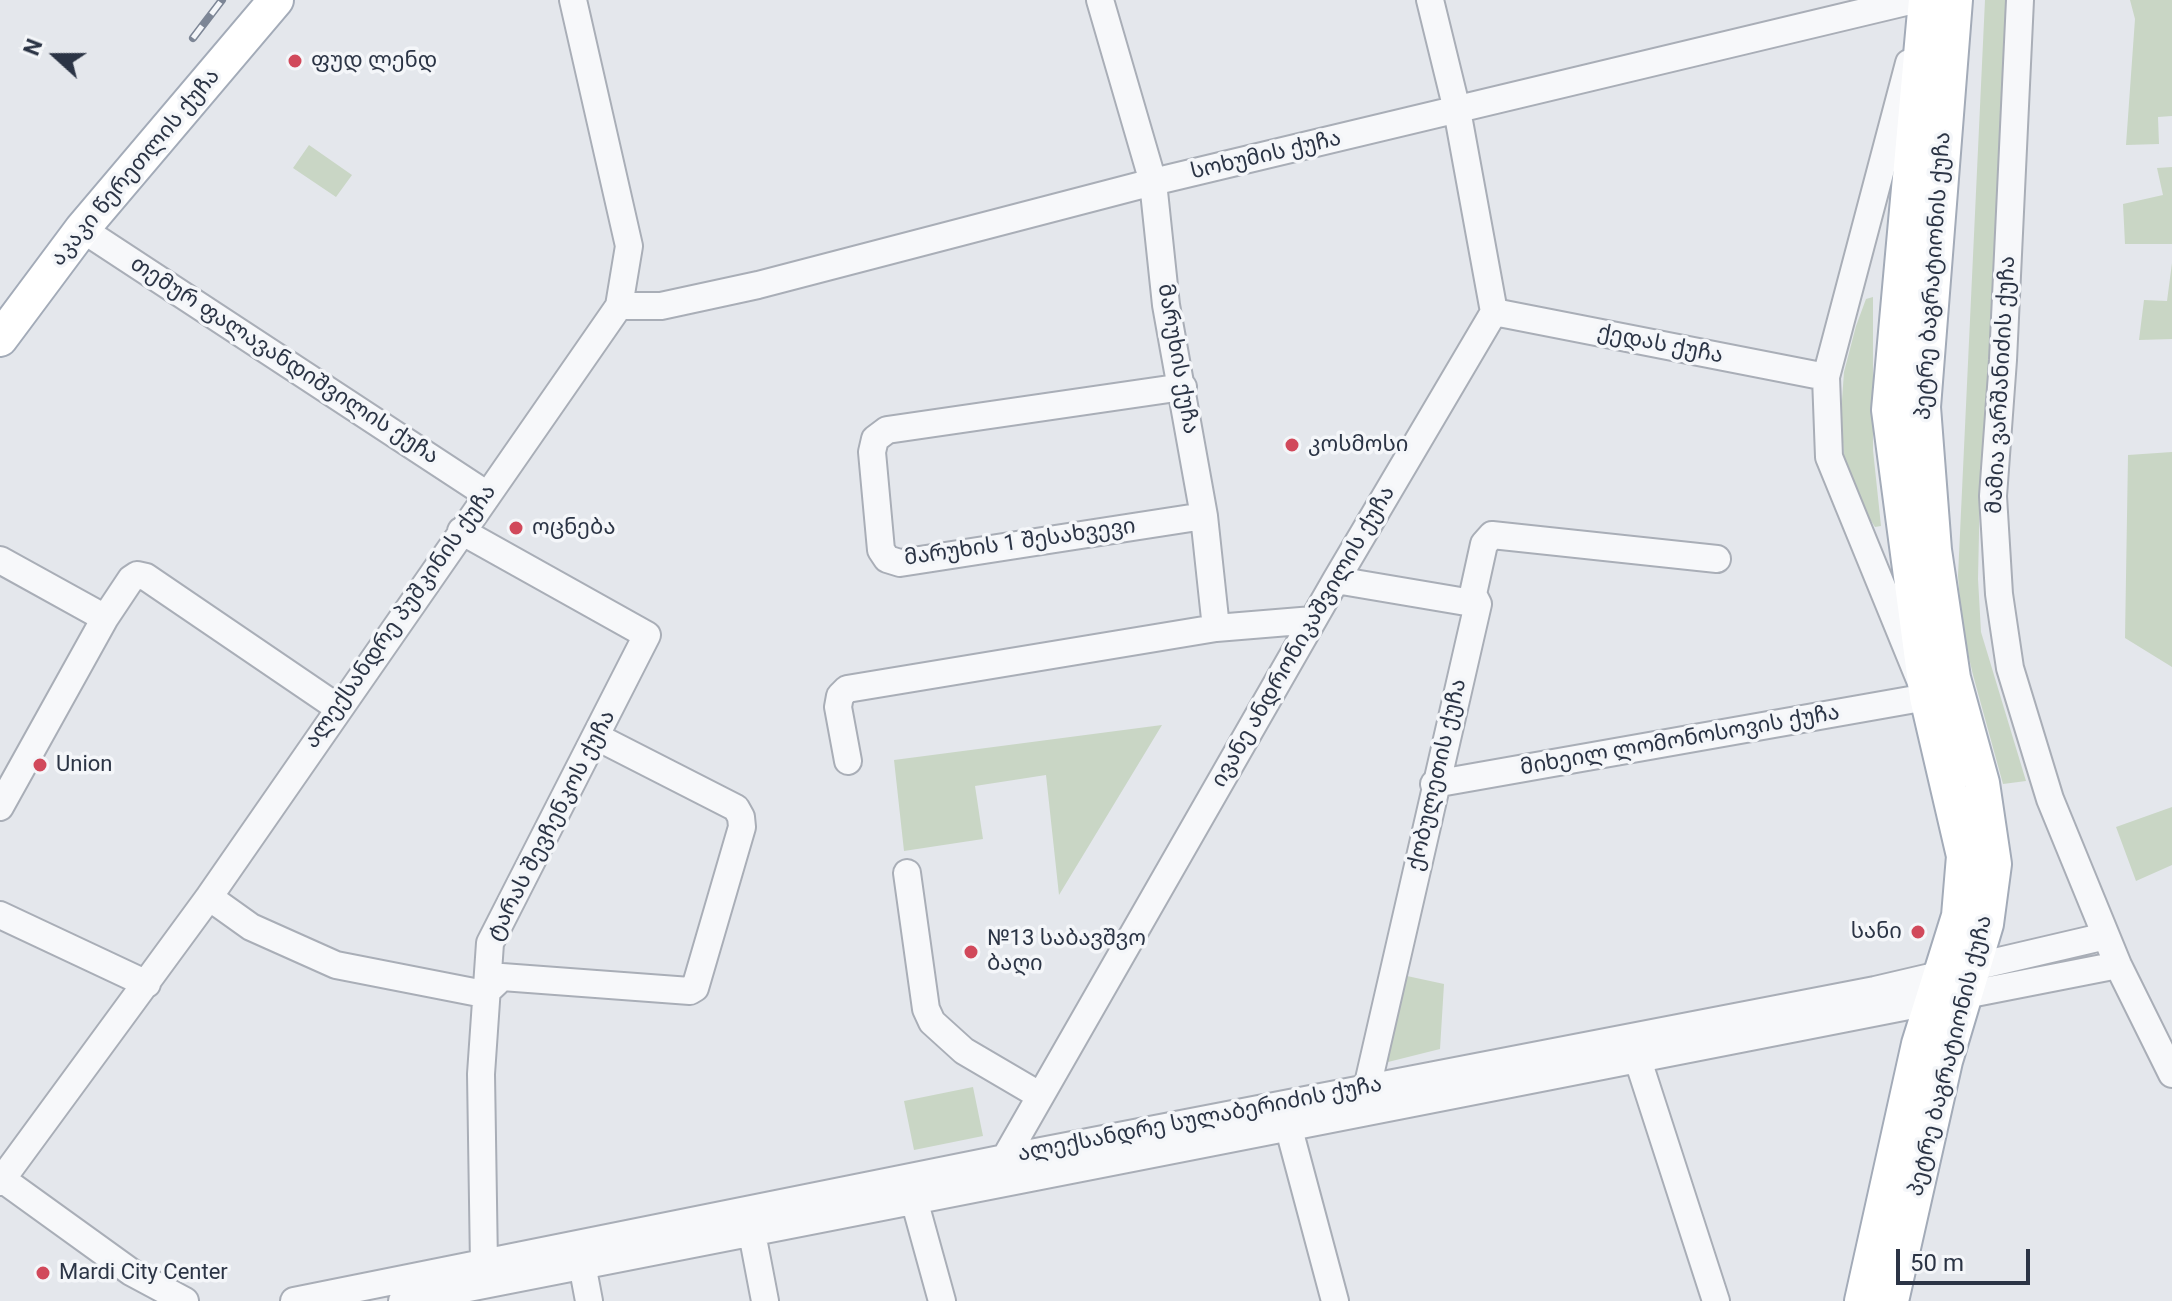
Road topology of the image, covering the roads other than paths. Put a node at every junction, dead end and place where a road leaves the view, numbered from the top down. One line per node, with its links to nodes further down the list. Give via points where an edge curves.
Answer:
1 (276, 0): 11 (main road, აკაკი წერეთლის ქუჩა)
2 (573, 0): 12 (street, ალექსანდრე პუშკინის ქუჩა, via 629,246)
3 (1100, 0): 10 (street, მარუხის ქუჩა)
4 (1430, 0): 9 (street)
5 (1914, 0): 9 (street, სოხუმის ქუჩა)
6 (1926, 0): 15 (street, პეტრე ბაგრატიონის ქუჩა); 27 (main road, პეტრე ბაგრატიონის ქუჩა, via 1889,410)
7 (1955, 0): 38 (main road, პეტრე ბაგრატიონის ქუჩა, via 1923,407 1934,550 1953,678 1982,783 1994,864 1986,924)
8 (2020, 0): 36 (street, მამია ვარშანიძის ქუჩა, via 1993,496 1999,594 2019,701 2050,799)
9 (1457, 110): 10 (street, სოხუმის ქუჩა); 13 (street)
10 (1153, 182): 12 (street, სოხუმის ქუჩა, via 758,285 661,306); 16 (street, მარუხის ქუჩა, via 1166,305)
11 (82, 229): 14 (main road, აკაკი წერეთლის ქუჩა); 17 (street, თემურ ფალავანდიშვილის ქუჩა)
12 (619, 306): 17 (street, ალექსანდრე პუშკინის ქუჩა)
13 (1494, 312): 15 (street, ქედას ქუჩა); 22 (street, ივანე ანდრონიკაშვილის ქუჩა)
14 (0, 339)
15 (1826, 377): 27 (street, პეტრე ბაგრატიონის ქუჩა, via 1829,457)
16 (1183, 387): 18 (street, მარუხის ქუჩა); 18 (street, მარუხის 1 შესახვევი, via 887,430 875,439 872,452 881,550 887,559 900,563)
17 (486, 494): 19 (street, ალექსანდრე პუშკინის ქუჩა)
18 (1204, 516): 26 (street, მარუხის ქუჩა)
19 (461, 531): 28 (street, ალექსანდრე პუშკინის ქუჩა); 29 (street, ტარას შევჩენკოს ქუჩა, via 647,635)
20 (1717, 559): 23 (street, ქობულეთის ქუჩა, via 1492,535 1484,544 1473,594)
21 (0, 560): 24 (street)
22 (1336, 580): 23 (street); 25 (street, ივანე ანდრონიკაშვილის ქუჩა)
23 (1478, 604): 31 (street, ქობულეთის ქუჩა)
24 (105, 618): 28 (street, via 131,579 146,577); 32 (street)
25 (1313, 620): 26 (street); 46 (street, ივანე ანდრონიკაშვილის ქუჩა)
26 (1216, 628): 30 (street, via 847,689 838,707)
27 (1927, 697): 31 (street, მიხეილ ლომონოსოვის ქუჩა); 38 (main road, პეტრე ბაგრატიონის ქუჩა, via 1964,856)
28 (337, 707): 34 (street, ალექსანდრე პუშკინის ქუჩა)
29 (597, 737): 40 (street, ტარას შევჩენკოს ქუჩა, via 490,943); 40 (street, via 736,808 741,817 695,988 682,993 502,977)
30 (848, 761)
31 (1434, 784): 45 (street, ქობულეთის ქუჩა)
32 (0, 807)
33 (907, 873): 46 (street, via 932,1022 964,1051)
34 (209, 897): 39 (street, ალექსანდრე პუშკინის ქუჩა); 40 (street, via 251,927 336,965)
35 (0, 915): 39 (street)
36 (2106, 936): 37 (street, მამია ვარშანიძის ქუჩა); 38 (street, ალექსანდრე სულაბერიძის ქუჩა)
37 (2118, 965): 38 (street, ალექსანდრე სულაბერიძის ქუჩა); 44 (street, მამია ვარშანიძის ქუჩა)
38 (1953, 982): 41 (street, ალექსანდრე სულაბერიძის ქუჩა); 42 (main road, პეტრე ბაგრატიონის ქუჩა); 45 (street, ალექსანდრე სულაბერიძის ქუჩა, via 1875,990); 65 (main road, პეტრე ბაგრატიონის ქუჩა, via 1945,1061)
39 (147, 984): 49 (street, ალექსანდრე პუშკინის ქუჩა)
40 (484, 994): 53 (street, ტარას შევჩენკოს ქუჩა)
41 (1867, 1013): 42 (street, via 1902,1024); 43 (street, ალექსანდრე სულაბერიძის ქუჩა)
42 (1919, 1044): 64 (main road, პეტრე ბაგრატიონის ქუჩა)
43 (1638, 1060): 47 (street, ალექსანდრე სულაბერიძის ქუჩა); 63 (street)
44 (2172, 1074)
45 (1367, 1088): 48 (street, ალექსანდრე სულაბერიძის ქუჩა)
46 (1039, 1095): 48 (street, ივანე ანდრონიკაშვილის ქუჩა)
47 (1289, 1129): 50 (street, ალექსანდრე სულაბერიძის ქუჩა); 62 (street)
48 (1005, 1158): 50 (street, ალექსანდრე სულაბერიძის ქუჩა)
49 (1, 1180): 54 (street)
50 (911, 1189): 51 (street, ალექსანდრე სულაბერიძის ქუჩა); 53 (street, ალექსანდრე სულაბერიძის ქუჩა); 61 (street)
51 (752, 1233): 52 (street, ალექსანდრე სულაბერიძის ქუჩა); 60 (street)
52 (582, 1264): 58 (street, ალექსანდრე სულაბერიძის ქუჩა); 59 (street)
53 (484, 1265): 57 (street, ალექსანდრე სულაბერიძის ქუჩა)
54 (131, 1272): 55 (street); 56 (street)
55 (161, 1301)
56 (185, 1301)
57 (294, 1301)
58 (402, 1301)
59 (589, 1301)
60 (765, 1301)
61 (942, 1301)
62 (1335, 1301)
63 (1716, 1301)
64 (1862, 1301)
65 (1891, 1301)

